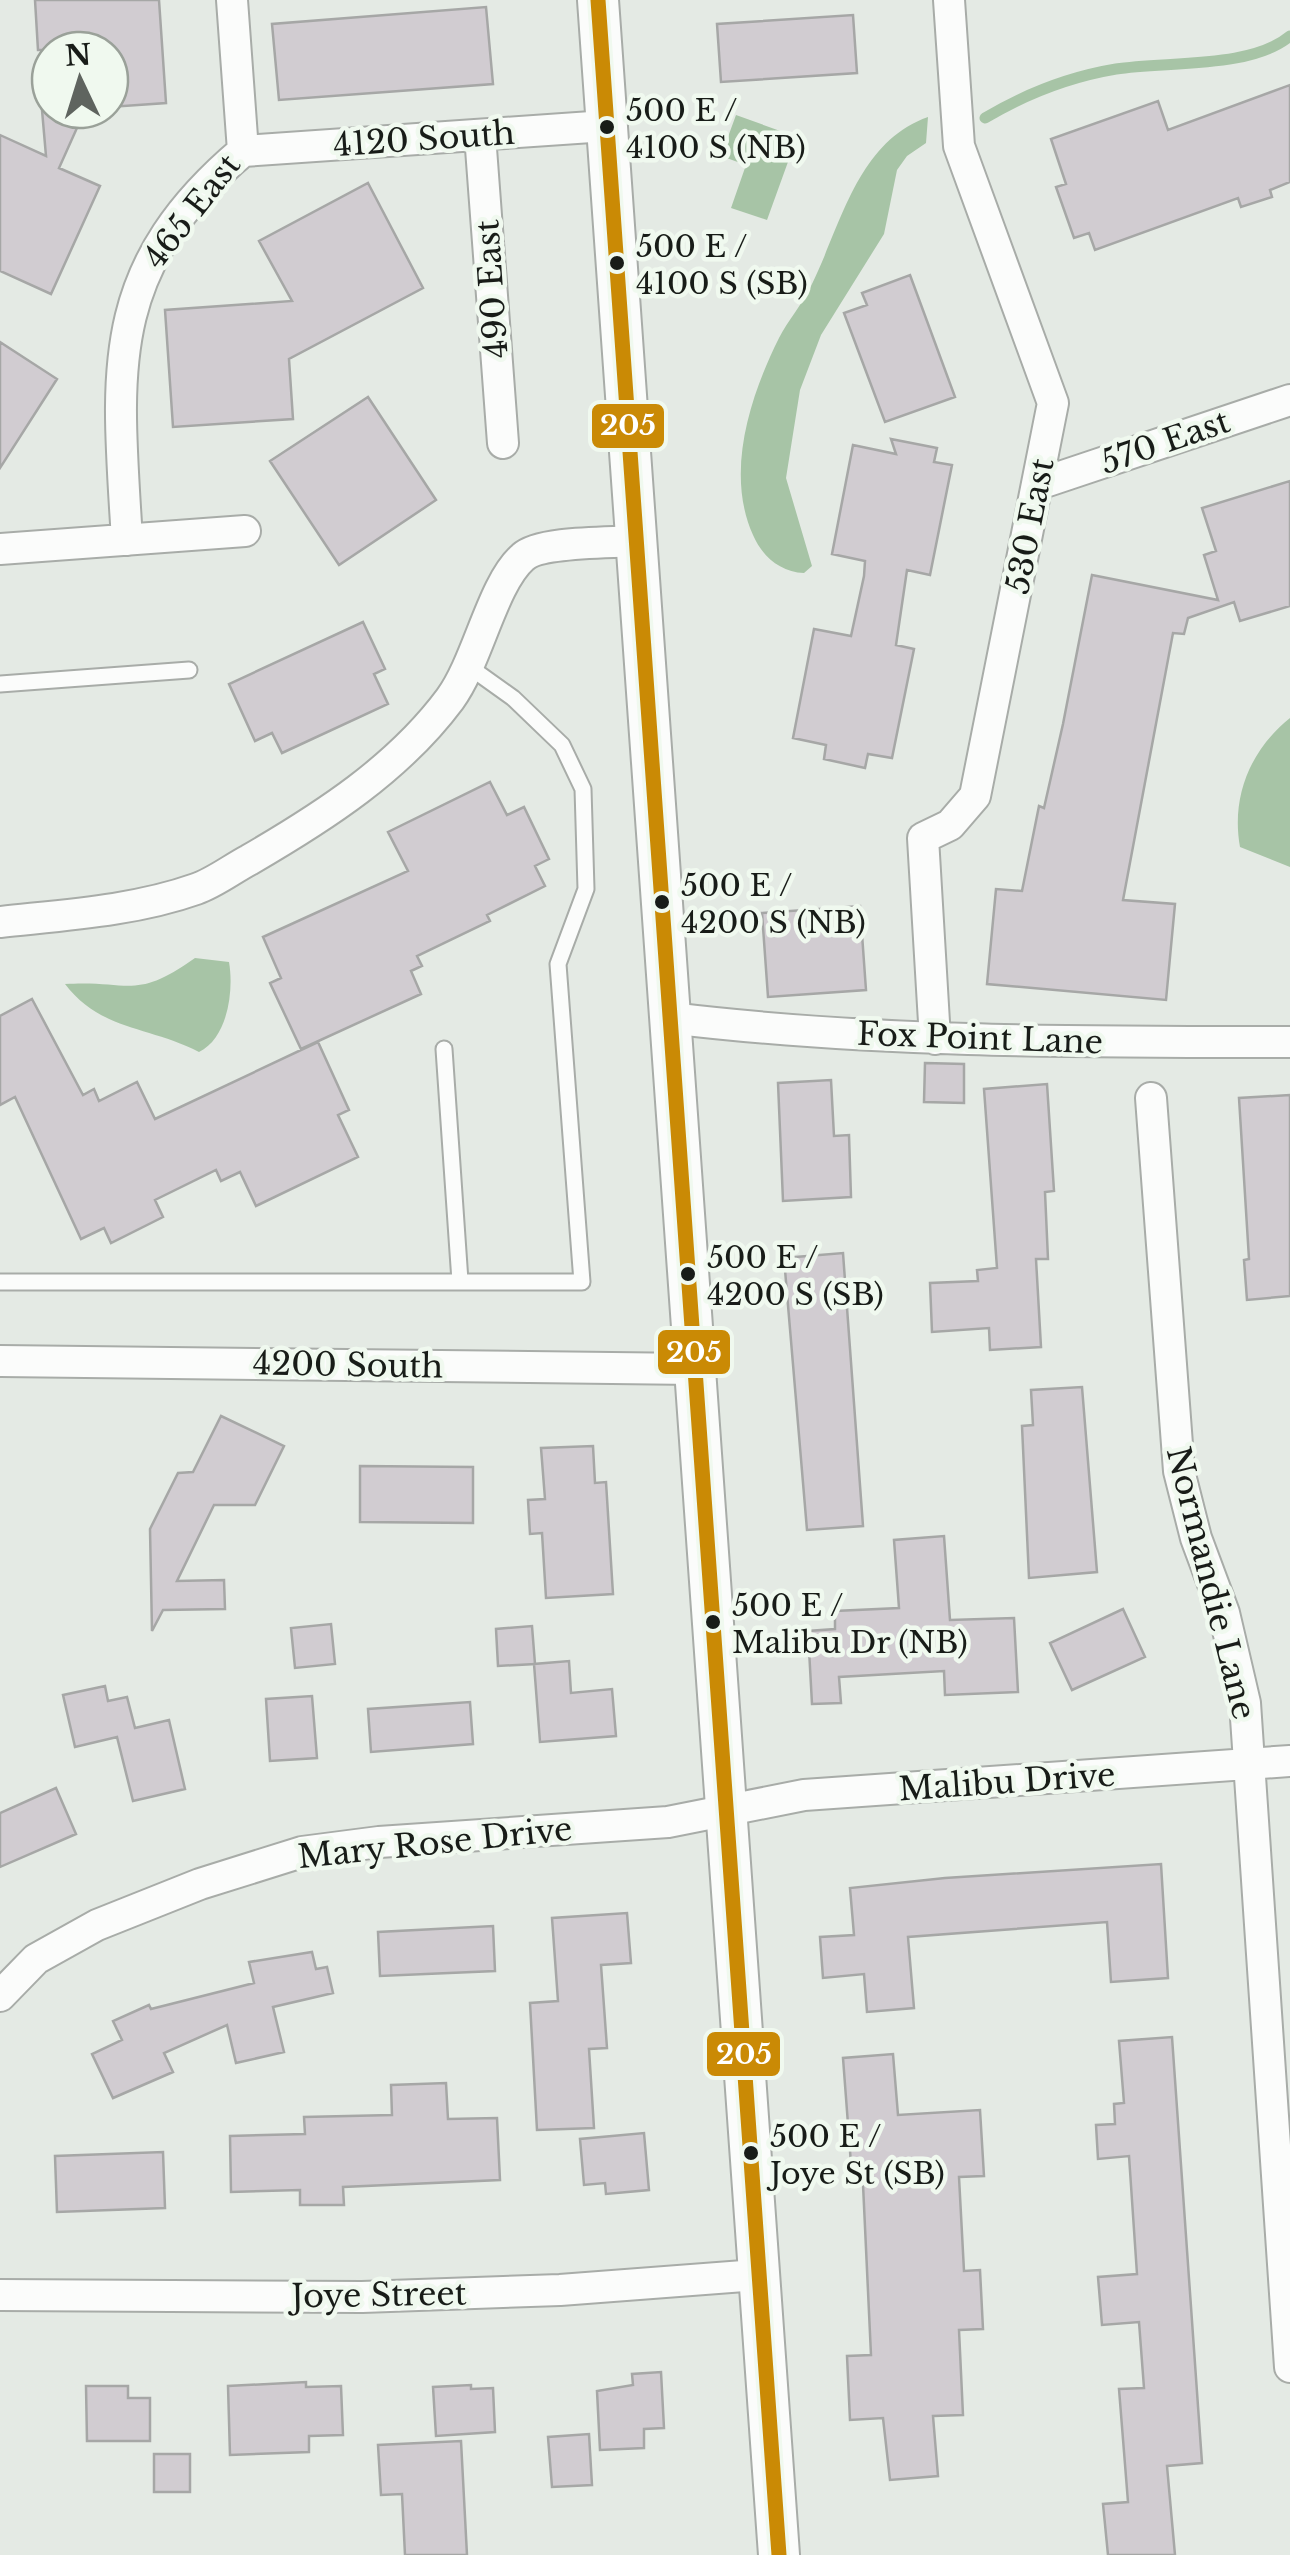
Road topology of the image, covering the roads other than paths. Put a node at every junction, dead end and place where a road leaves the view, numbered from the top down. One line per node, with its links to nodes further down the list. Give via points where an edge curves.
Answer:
1 (232, 0): 6 (street, 465 East)
2 (598, 0): 4 (street)
3 (950, 0): 9 (street, 530 East, via 960,146 1054,403)
4 (606, 126): 5 (street, 4120 South); 12 (street)
5 (480, 135): 6 (street, 4120 South); 8 (street, 490 East)
6 (243, 151): 11 (street, 465 East, via 168,232 137,286 120,414)
7 (1290, 400): 9 (street, 570 East)
8 (503, 443)
9 (1039, 484): 19 (street, 530 East, via 974,796 950,825 923,838)
10 (246, 531): 11 (street)
11 (126, 540): 13 (street)
12 (635, 541): 14 (street, via 523,556); 18 (street)
13 (0, 549)
14 (470, 668): 17 (street, via 448,702 378,774 318,820 197,889); 23 (lane, via 562,745 582,788 586,889 558,964 582,1282)
15 (189, 670): 16 (lane)
16 (0, 684)
17 (0, 922)
18 (670, 1018): 19 (street, Fox Point Lane); 26 (street)
19 (935, 1039): 20 (street, Fox Point Lane)
20 (1290, 1042)
21 (444, 1049): 23 (lane)
22 (1151, 1098): 28 (street, Normandie Lane, via 1179,1471 1224,1613 1245,1703)
23 (460, 1281): 24 (lane)
24 (0, 1282)
25 (0, 1361): 26 (street, 4200 South)
26 (695, 1368): 29 (street)
27 (1290, 1762): 28 (street, Malibu Drive)
28 (1250, 1766): 29 (street, Malibu Drive, via 804,1796); 33 (street, Normandie Lane)
29 (726, 1814): 30 (street, Mary Rose Drive, via 302,1852 97,1925 36,1960); 31 (street)
30 (0, 1996)
31 (757, 2275): 32 (street, Joye Street, via 362,2297); 34 (street)
32 (0, 2295)
33 (1290, 2367)
34 (779, 2555)

